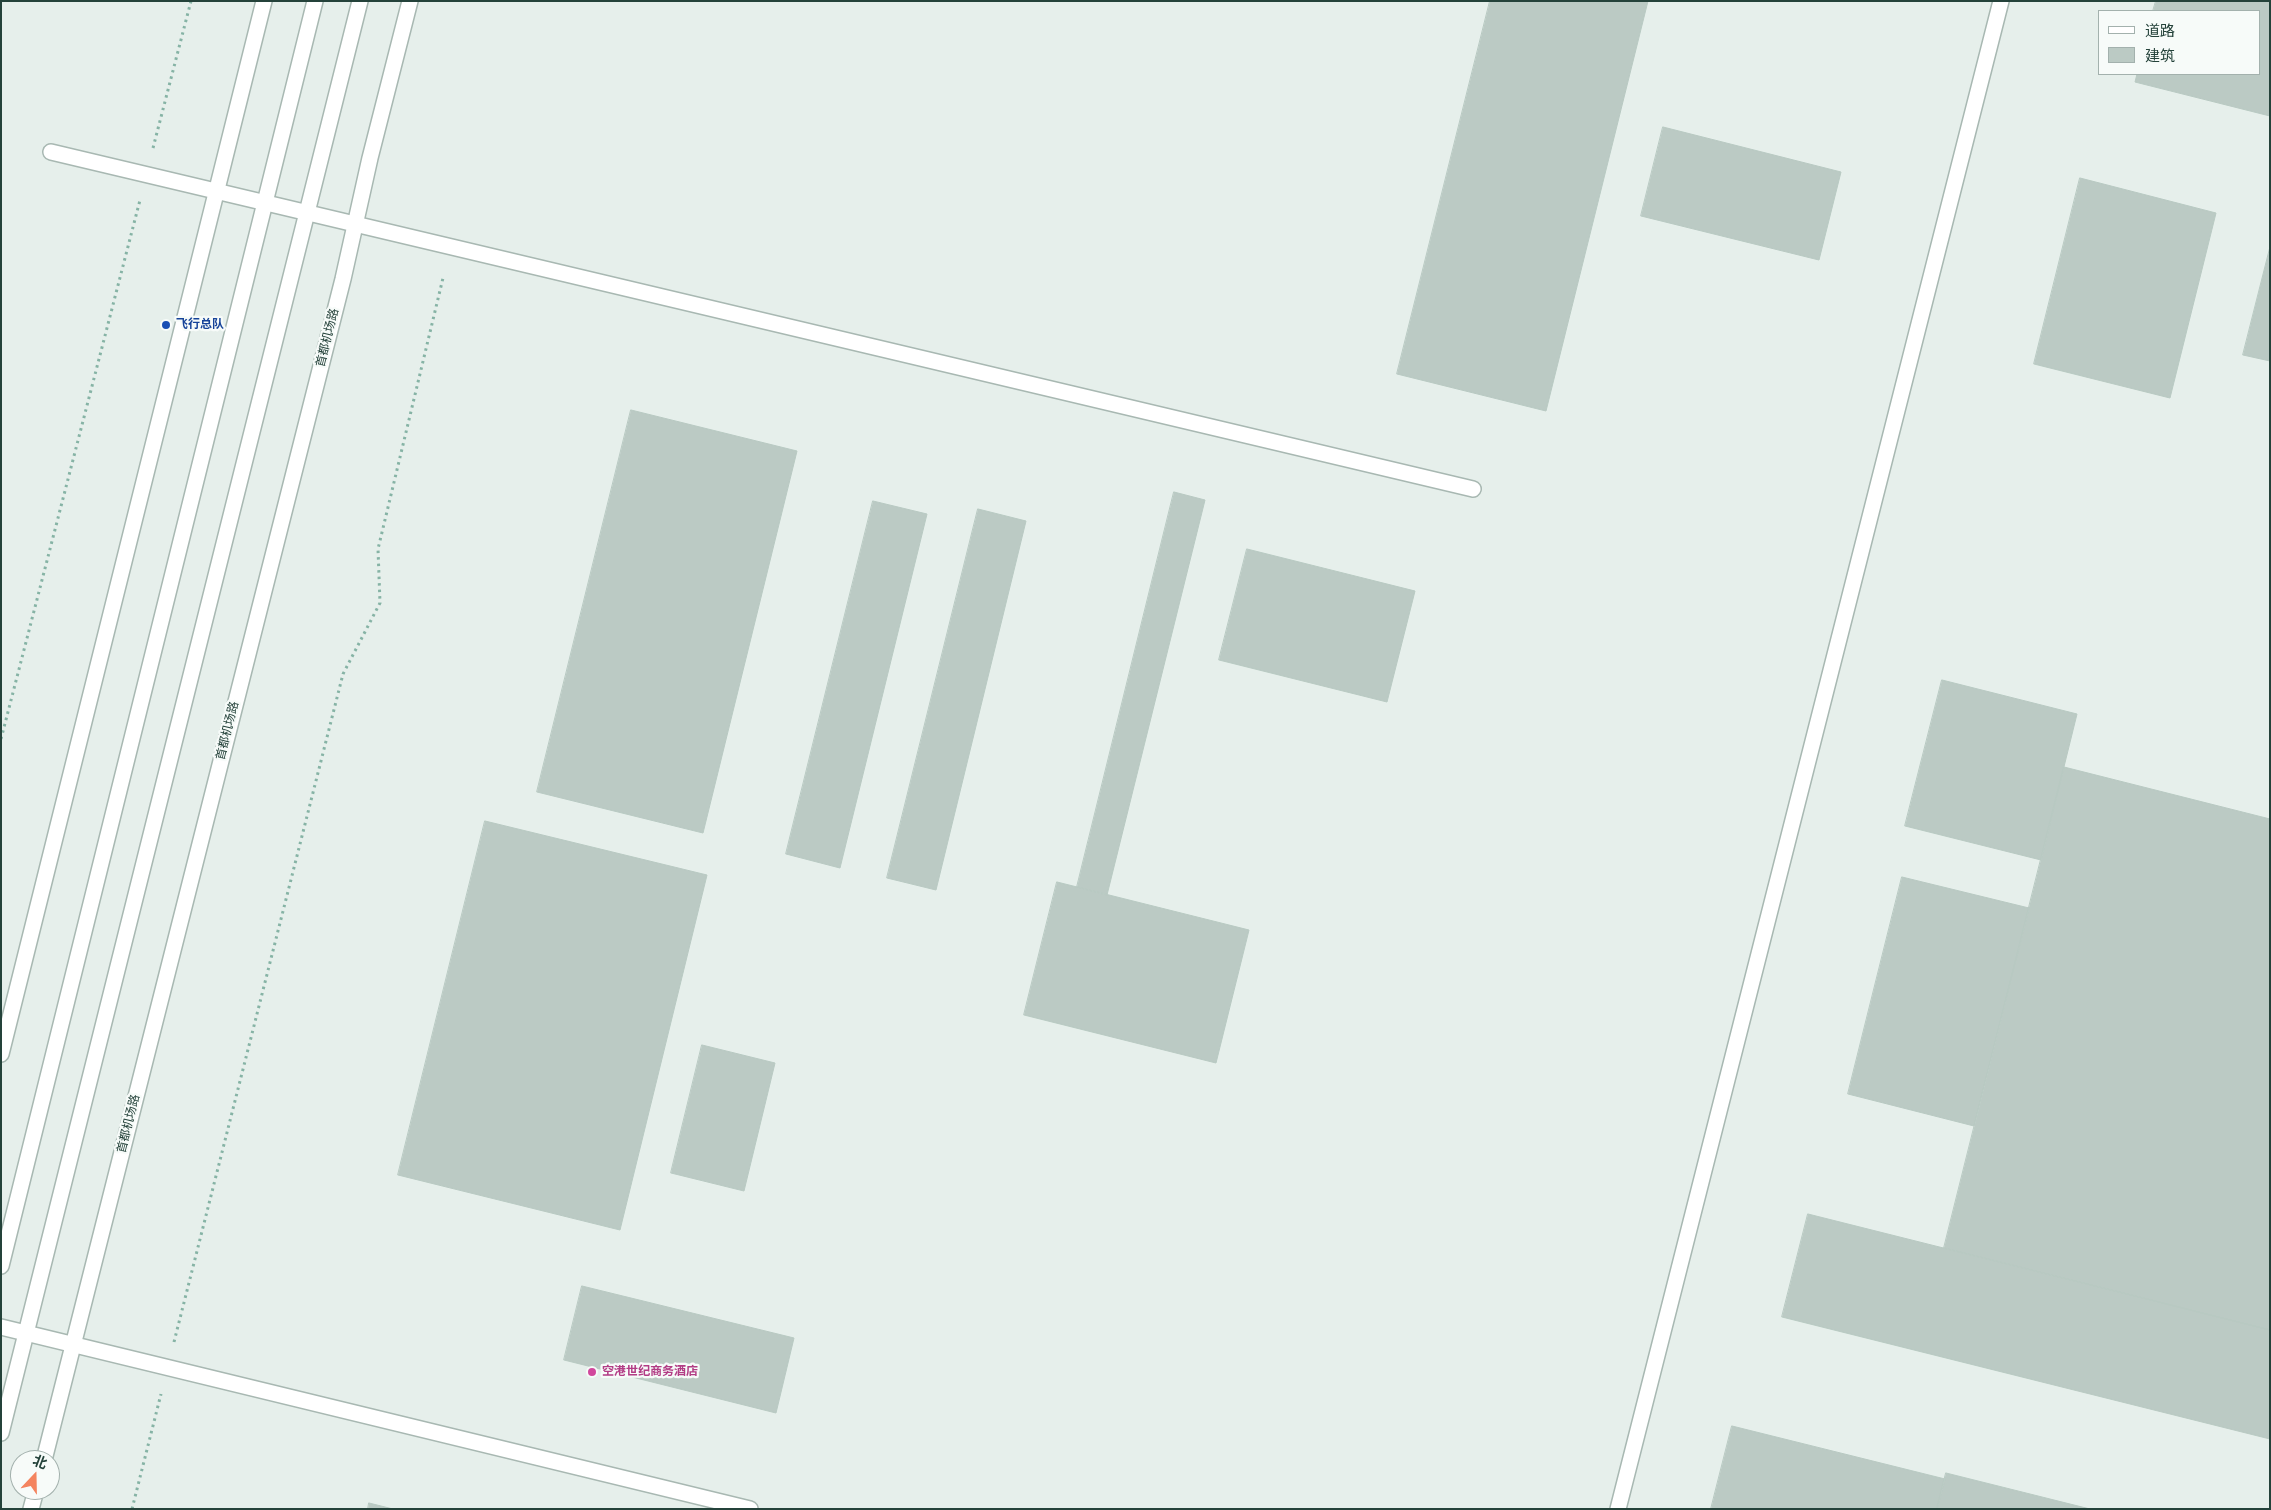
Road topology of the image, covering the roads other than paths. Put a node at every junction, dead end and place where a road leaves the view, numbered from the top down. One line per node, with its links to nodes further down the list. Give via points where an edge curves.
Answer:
1 (264, 1): 7 (street)
2 (315, 1): 8 (street)
3 (360, 1): 9 (street)
4 (410, 1): 10 (street, 首都机场路)
5 (2000, 1): 21 (street)
6 (51, 152): 7 (street)
7 (217, 191): 8 (street); 12 (street)
8 (264, 201): 9 (street); 13 (street)
9 (306, 212): 10 (street); 15 (street)
10 (355, 225): 11 (street); 16 (street, 首都机场路)
11 (1473, 489)
12 (1, 1054)
13 (1, 1266)
14 (1, 1327): 15 (street)
15 (26, 1334): 16 (street); 17 (street)
16 (73, 1345): 18 (street, 首都机场路); 19 (street)
17 (1, 1433)
18 (47, 1450)
19 (730, 1506): 20 (street)
20 (750, 1509)
21 (1618, 1509)

